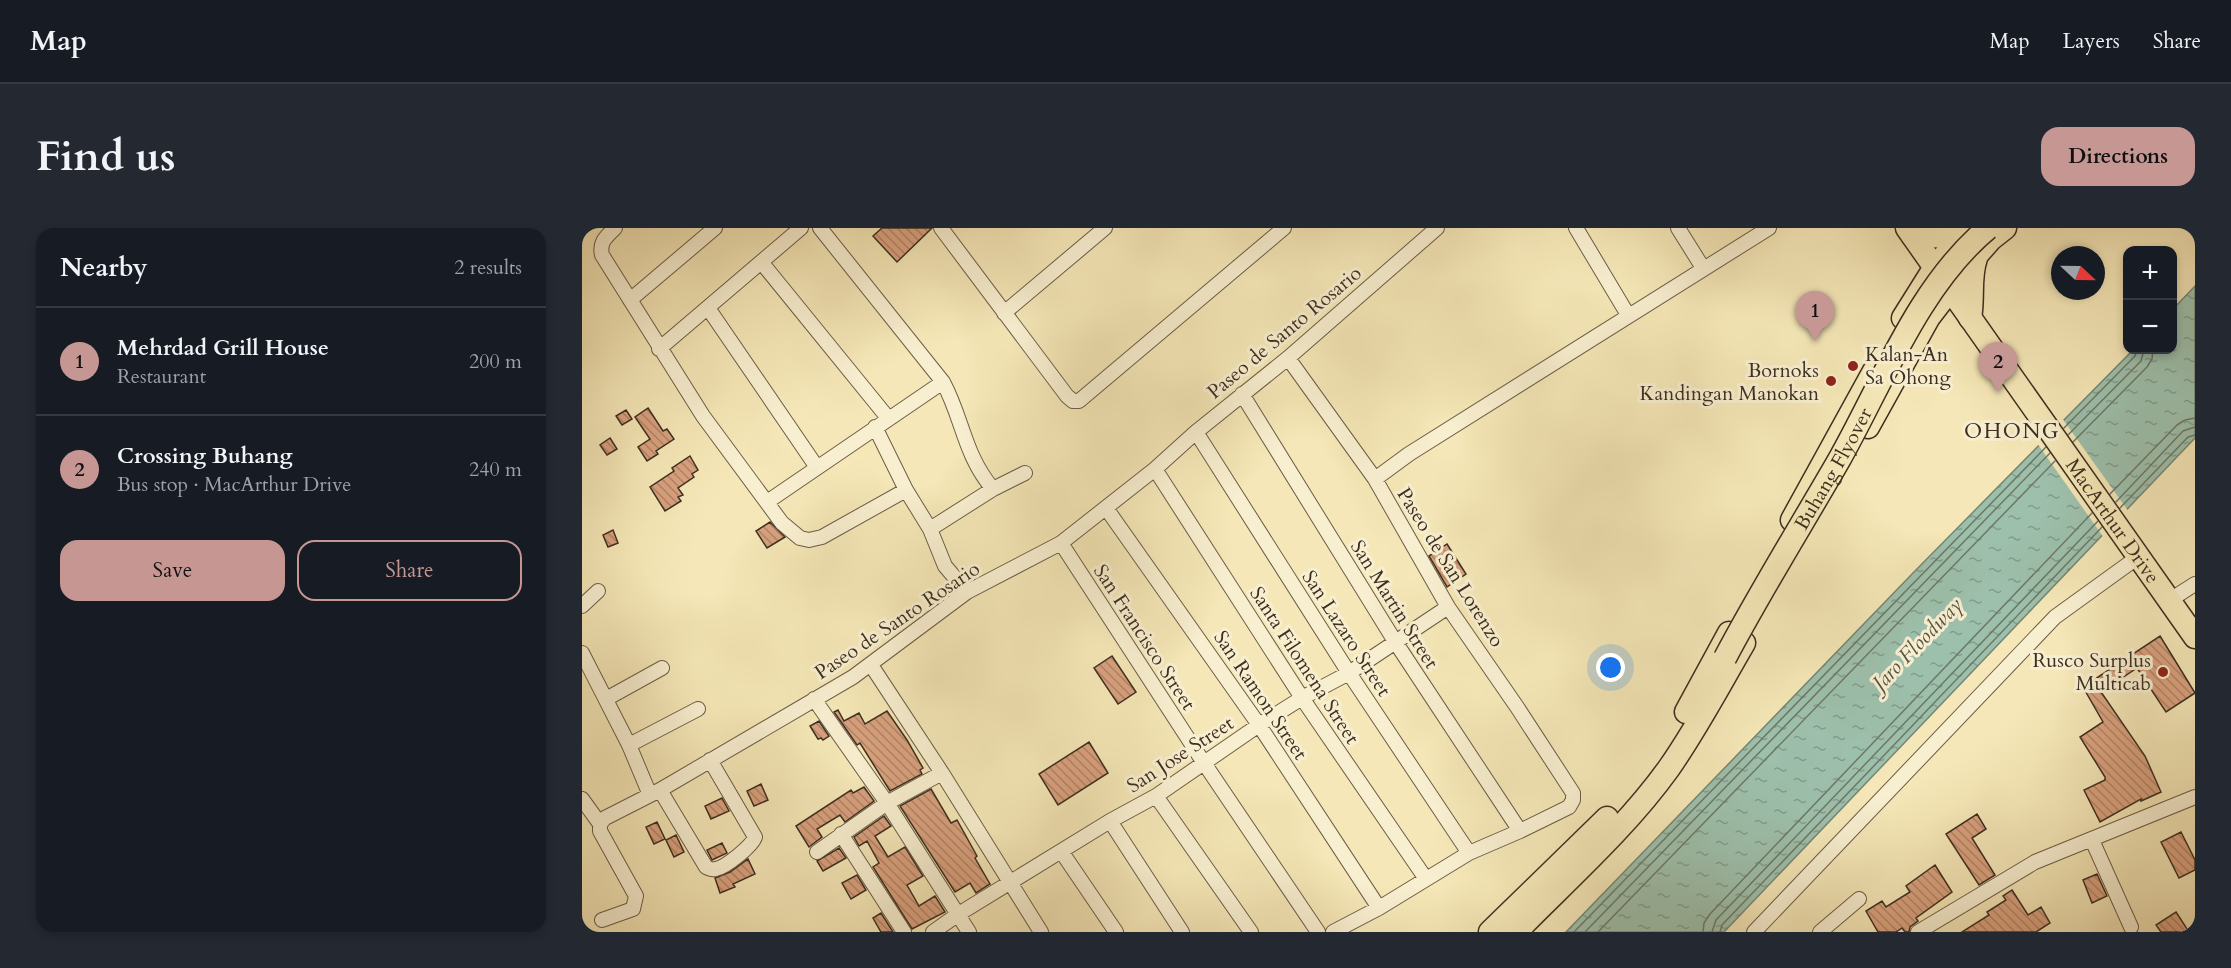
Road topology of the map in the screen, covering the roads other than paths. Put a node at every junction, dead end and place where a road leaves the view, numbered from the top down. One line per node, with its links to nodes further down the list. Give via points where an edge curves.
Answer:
1 (615, 228): 21 (street, via 600,247)
2 (715, 228): 21 (street)
3 (801, 228): 17 (street)
4 (820, 228): 30 (street)
5 (941, 228): 24 (street)
6 (1105, 228): 24 (street)
7 (1284, 228): 24 (street, via 1079,401 1067,396)
8 (1437, 228): 29 (street, Paseo de Santo Rosario)
9 (1576, 228): 25 (street)
10 (1678, 228): 19 (street)
11 (1769, 228): 19 (street)
12 (1967, 228): 15 (main road, via 1948,237); 18 (main road)
13 (1988, 228): 58 (main road, Buhang Flyover, bridge, via 1949,267 1919,313)
14 (2005, 228): 16 (main road)
15 (1910, 231): 18 (main road, MacArthur Drive); 22 (main road, via 1917,275)
16 (1976, 256): 20 (main road); 26 (main road, via 1971,274)
17 (762, 263): 23 (street); 32 (street)
18 (1935, 267): 20 (main road, MacArthur Drive); 22 (main road)
19 (1703, 268): 25 (street)
20 (1950, 291): 26 (main road, MacArthur Drive); 27 (main road)
21 (630, 300): 28 (street)
22 (1912, 303): 58 (main road)
23 (708, 308): 28 (street); 35 (street)
24 (1004, 313)
25 (1628, 315): 38 (street)
26 (1972, 322): 27 (main road, via 1940,319 1929,324); 45 (main road, MacArthur Drive)
27 (1918, 337): 58 (main road, via 1832,492)
28 (659, 349): 41 (street)
29 (1288, 358): 31 (street, Paseo de Santo Rosario); 38 (street, Paseo de San Lorenzo)
30 (943, 382): 32 (street); 39 (street, via 955,405 965,442)
31 (1242, 394): 34 (street, Paseo de Santo Rosario); 53 (street, San Martin Street)
32 (888, 418): 33 (street)
33 (874, 427): 35 (street); 40 (street)
34 (1196, 432): 36 (street, Paseo de Santo Rosario); 57 (street, San Lazaro Street)
35 (816, 466): 41 (street)
36 (1155, 470): 42 (street, Paseo de Santo Rosario); 59 (street, Santa Filomena Street)
37 (1025, 473): 39 (street)
38 (1375, 479): 51 (street, Paseo de San Lorenzo)
39 (993, 489): 43 (street)
40 (906, 490): 41 (street, via 822,537 809,540 800,538 782,523); 43 (street)
41 (767, 502)
42 (1106, 508): 44 (street, Paseo de Santo Rosario); 63 (street, San Ramon Street)
43 (930, 529): 48 (street, via 945,566)
44 (1061, 543): 48 (street, Paseo de Santo Rosario); 66 (street, San Francisco Street)
45 (2136, 554): 49 (main road, MacArthur Drive); 99 (street, via 2055,617)
46 (2195, 584): 49 (street)
47 (598, 591): 50 (street)
48 (967, 592): 55 (street, Paseo de Santo Rosario)
49 (2170, 600): 52 (main road, MacArthur Drive)
50 (582, 606)
51 (1448, 607): 53 (street, San Jose Street); 75 (street, Paseo de San Lorenzo, via 1573,793 1569,807)
52 (2195, 637)
53 (1396, 643): 57 (street, San Jose Street); 75 (street, San Martin Street)
54 (582, 653): 60 (street)
55 (871, 665): 61 (street, Paseo de Santo Rosario); 67 (street)
56 (662, 668): 60 (street)
57 (1349, 673): 59 (street, San Jose Street); 80 (street, San Lazaro Street)
58 (1710, 684): 97 (main road, via 1618,807); 98 (main road, via 1667,770 1630,816)
59 (1302, 698): 63 (street, San Jose Street); 81 (street, Santa Filomena Street)
60 (606, 699): 64 (street)
61 (814, 699): 65 (street, Paseo de Santo Rosario); 72 (street)
62 (698, 709): 64 (street)
63 (1260, 725): 66 (street, San Jose Street); 84 (street, San Ramon Street)
64 (629, 745): 68 (street)
65 (710, 760): 68 (street, Paseo de Santo Rosario); 68 (street, via 756,837 752,845 719,869 706,867)
66 (1204, 763): 69 (street, San Jose Street); 95 (street, San Francisco Street)
67 (942, 774): 72 (street); 82 (street)
68 (655, 793): 74 (street, Paseo de Santo Rosario)
69 (1156, 796): 73 (street, San Jose Street); 94 (street)
70 (2195, 797): 77 (street)
71 (582, 799): 74 (street)
72 (887, 803): 76 (street); 85 (street)
73 (1110, 821): 78 (street, San Jose Street); 93 (street)
74 (600, 824): 86 (street, via 600,831 636,896 633,909)
75 (1520, 831): 80 (street)
76 (841, 834): 79 (street); 88 (street)
77 (2092, 840): 87 (street); 101 (street, via 2035,862)
78 (1061, 851): 82 (street, San Jose Street); 92 (street)
79 (817, 852)
80 (1469, 853): 81 (street)
81 (1426, 879): 84 (street)
82 (1009, 883): 85 (street, San Jose Street); 91 (street)
83 (1859, 899): 100 (street)
84 (1379, 908): 96 (street)
85 (957, 915): 89 (street, San Jose Street); 90 (street)
86 (602, 920)
87 (2131, 927)
88 (904, 932)
89 (933, 932)
90 (969, 932)
91 (1041, 932)
92 (1116, 932)
93 (1182, 932)
94 (1251, 932)
95 (1318, 932)
96 (1333, 932)
97 (1490, 932)
98 (1516, 932)
99 (1754, 932)
100 (1820, 932)
101 (1918, 932)

